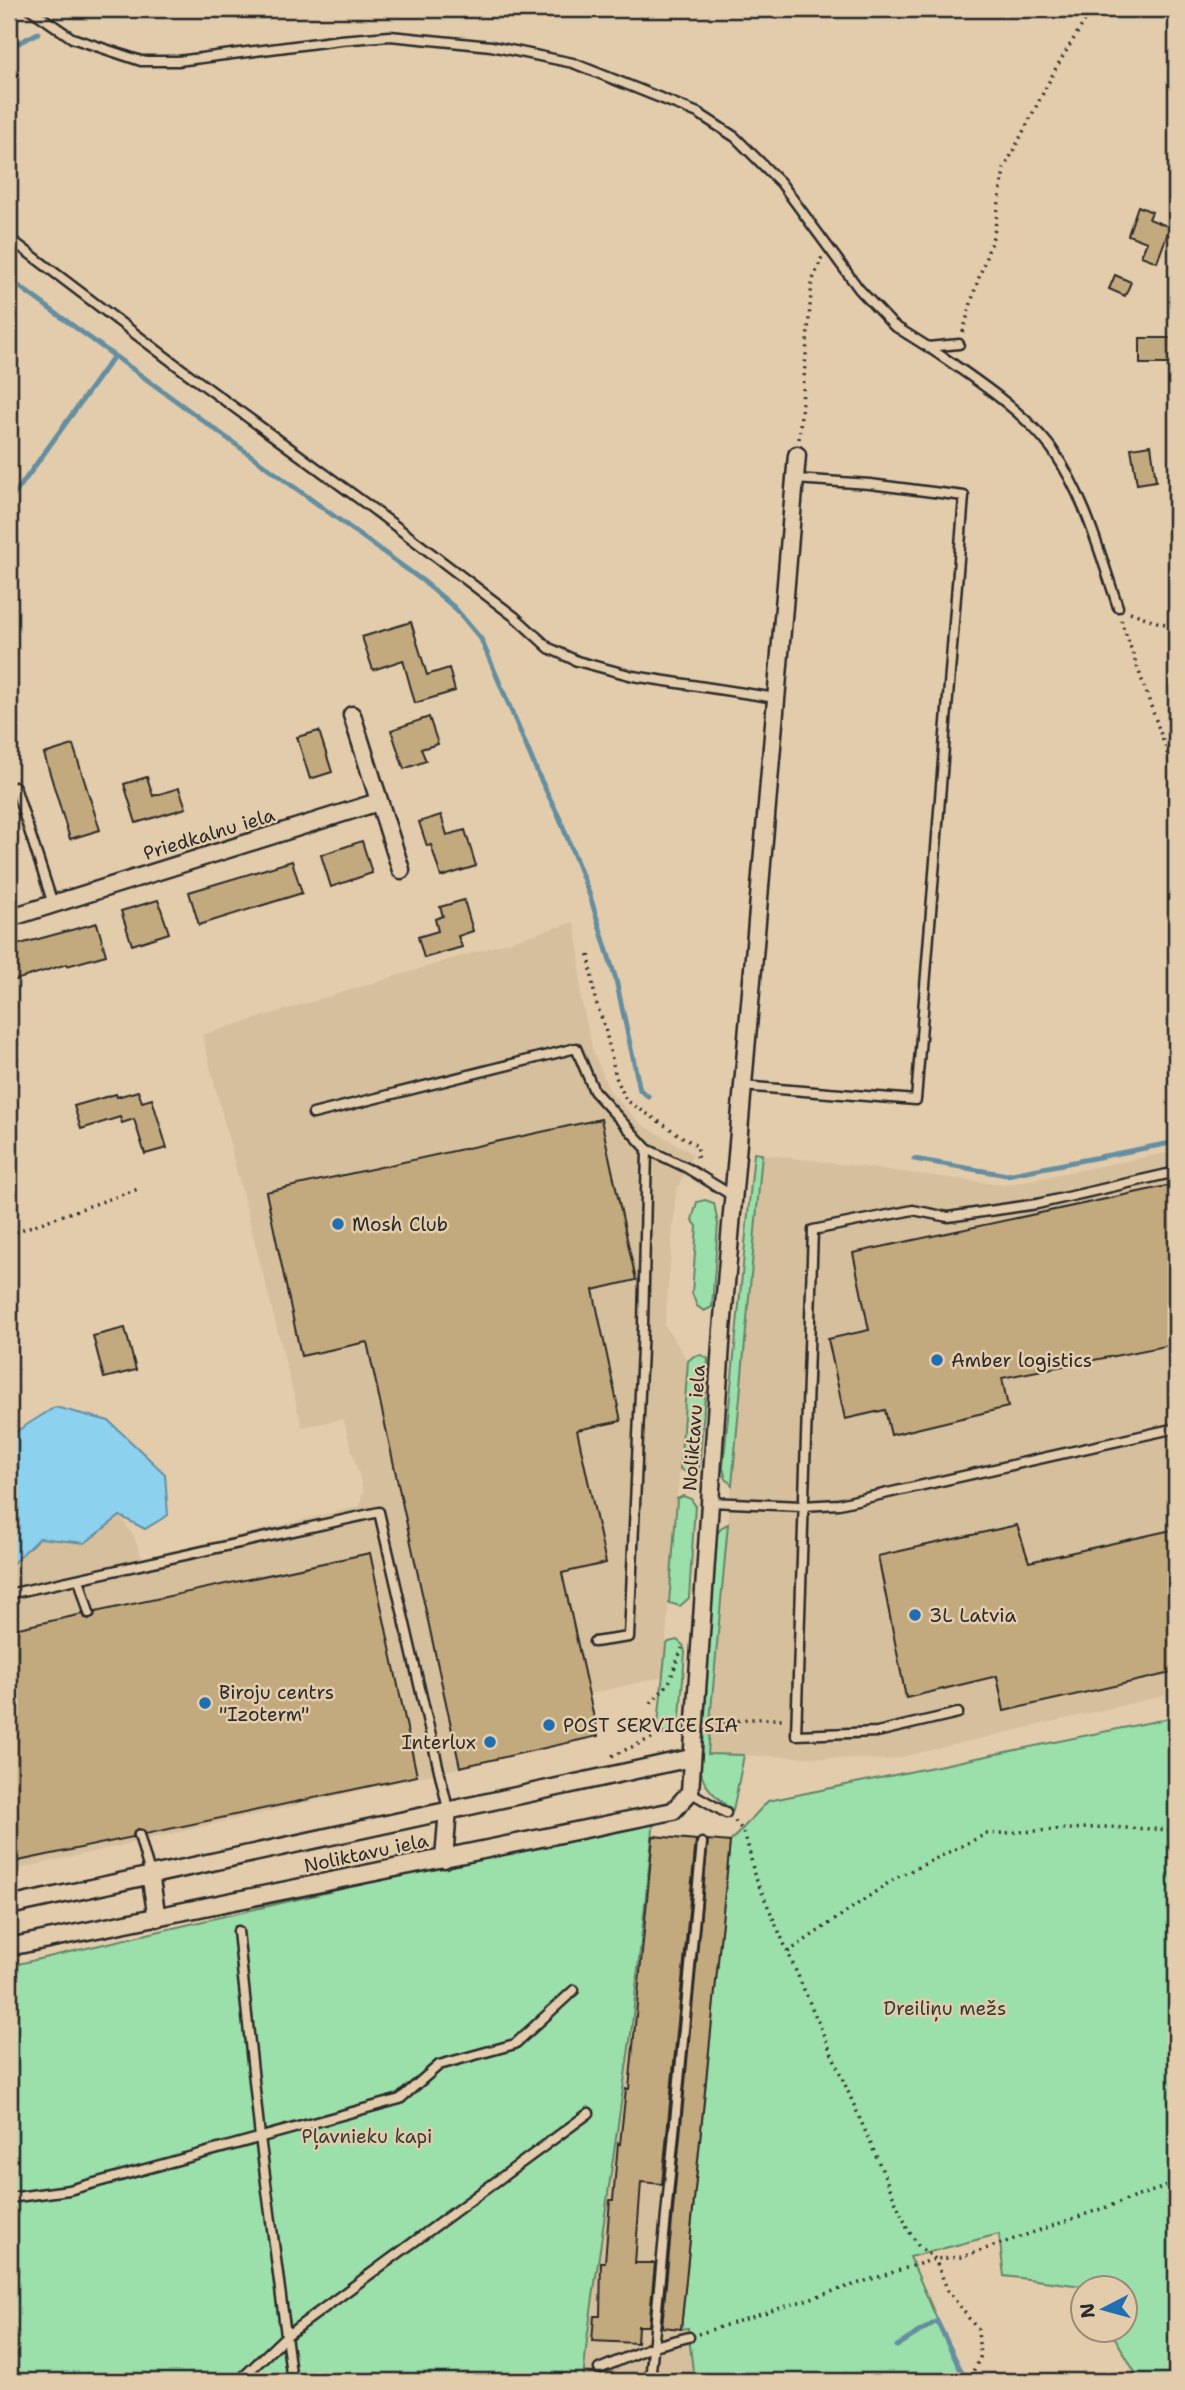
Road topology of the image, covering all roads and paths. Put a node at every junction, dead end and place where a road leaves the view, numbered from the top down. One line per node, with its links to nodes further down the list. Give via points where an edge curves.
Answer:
1 (30, 9): 4 (lane, via 72,38 141,61 178,61 390,36 491,46 573,63 698,113 735,137 781,183)
2 (1092, 9): 5 (path, via 1057,65 1004,169 994,234)
3 (9, 238): 11 (lane, via 384,517 549,648 633,676)
4 (827, 246): 6 (lane, via 893,325); 7 (path, via 811,282)
5 (959, 344): 6 (lane)
6 (928, 347): 9 (lane, via 1016,412 1051,449 1083,503)
7 (797, 455): 8 (street, Noliktavu iela)
8 (795, 479): 11 (street, Noliktavu iela); 20 (lane, via 964,496 916,1100)
9 (1118, 607): 10 (path); 13 (path)
10 (1176, 626)
11 (776, 698): 20 (street, Noliktavu iela)
12 (352, 715): 15 (street)
13 (1176, 778)
14 (15, 787): 17 (lane)
15 (378, 802): 16 (street); 17 (street, Priedkalnu iela)
16 (401, 870)
17 (53, 904): 18 (street, Priedkalnu iela)
18 (9, 918)
19 (589, 955): 24 (path, via 595,999 626,1100 698,1147)
20 (743, 1086): 26 (street, Noliktavu iela)
21 (313, 1114): 22 (lane, via 576,1048 594,1091)
22 (647, 1149): 24 (lane); 35 (lane, via 629,1637)
23 (1176, 1172): 30 (lane, via 1037,1204 948,1217 913,1210 813,1230)
24 (697, 1174): 26 (lane)
25 (141, 1188): 27 (path)
26 (733, 1196): 29 (street, Noliktavu iela)
27 (9, 1234)
28 (1176, 1428): 30 (lane, via 839,1504)
29 (710, 1502): 30 (lane); 34 (street, Noliktavu iela)
30 (802, 1506): 38 (lane)
31 (79, 1579): 32 (lane); 33 (lane); 43 (lane, via 379,1512)
32 (9, 1594)
33 (89, 1613)
34 (700, 1637): 36 (path, via 683,1645 668,1684); 39 (street, Noliktavu iela)
35 (594, 1643)
36 (651, 1703)
37 (958, 1713): 38 (lane, via 877,1732 796,1735)
38 (797, 1718): 39 (path, via 748,1719)
39 (693, 1729): 40 (path, via 656,1736); 41 (street, Noliktavu iela)
40 (612, 1756)
41 (691, 1758): 42 (street, Noliktavu iela); 43 (street, Noliktavu iela)
42 (690, 1792): 44 (lane); 48 (street, Noliktavu iela, via 673,1811)
43 (448, 1809): 48 (street); 49 (street, Noliktavu iela)
44 (726, 1813): 54 (path, via 740,1826 754,1874)
45 (1176, 1830): 54 (path, via 1104,1827 986,1834 894,1879)
46 (139, 1835): 49 (lane)
47 (702, 1843): 63 (lane)
48 (444, 1859): 51 (street, Noliktavu iela)
49 (150, 1874): 50 (street, Noliktavu iela); 51 (street)
50 (9, 1906)
51 (157, 1918): 53 (street, Noliktavu iela)
52 (238, 1931): 57 (lane)
53 (9, 1947)
54 (788, 1952): 60 (path, via 908,2230)
55 (574, 1990): 57 (lane, via 515,2044 439,2065 400,2099)
56 (589, 2113): 61 (lane)
57 (260, 2137): 59 (lane, via 69,2190); 61 (lane)
58 (1176, 2183): 60 (path, via 962,2257)
59 (9, 2198)
60 (935, 2259): 62 (path); 68 (path, via 948,2291 978,2330 981,2358)
61 (285, 2336): 65 (lane); 66 (lane)
62 (690, 2337): 63 (lane)
63 (654, 2346): 64 (lane); 67 (lane)
64 (599, 2369)
65 (234, 2381)
66 (292, 2381)
67 (650, 2381)
68 (968, 2381)

